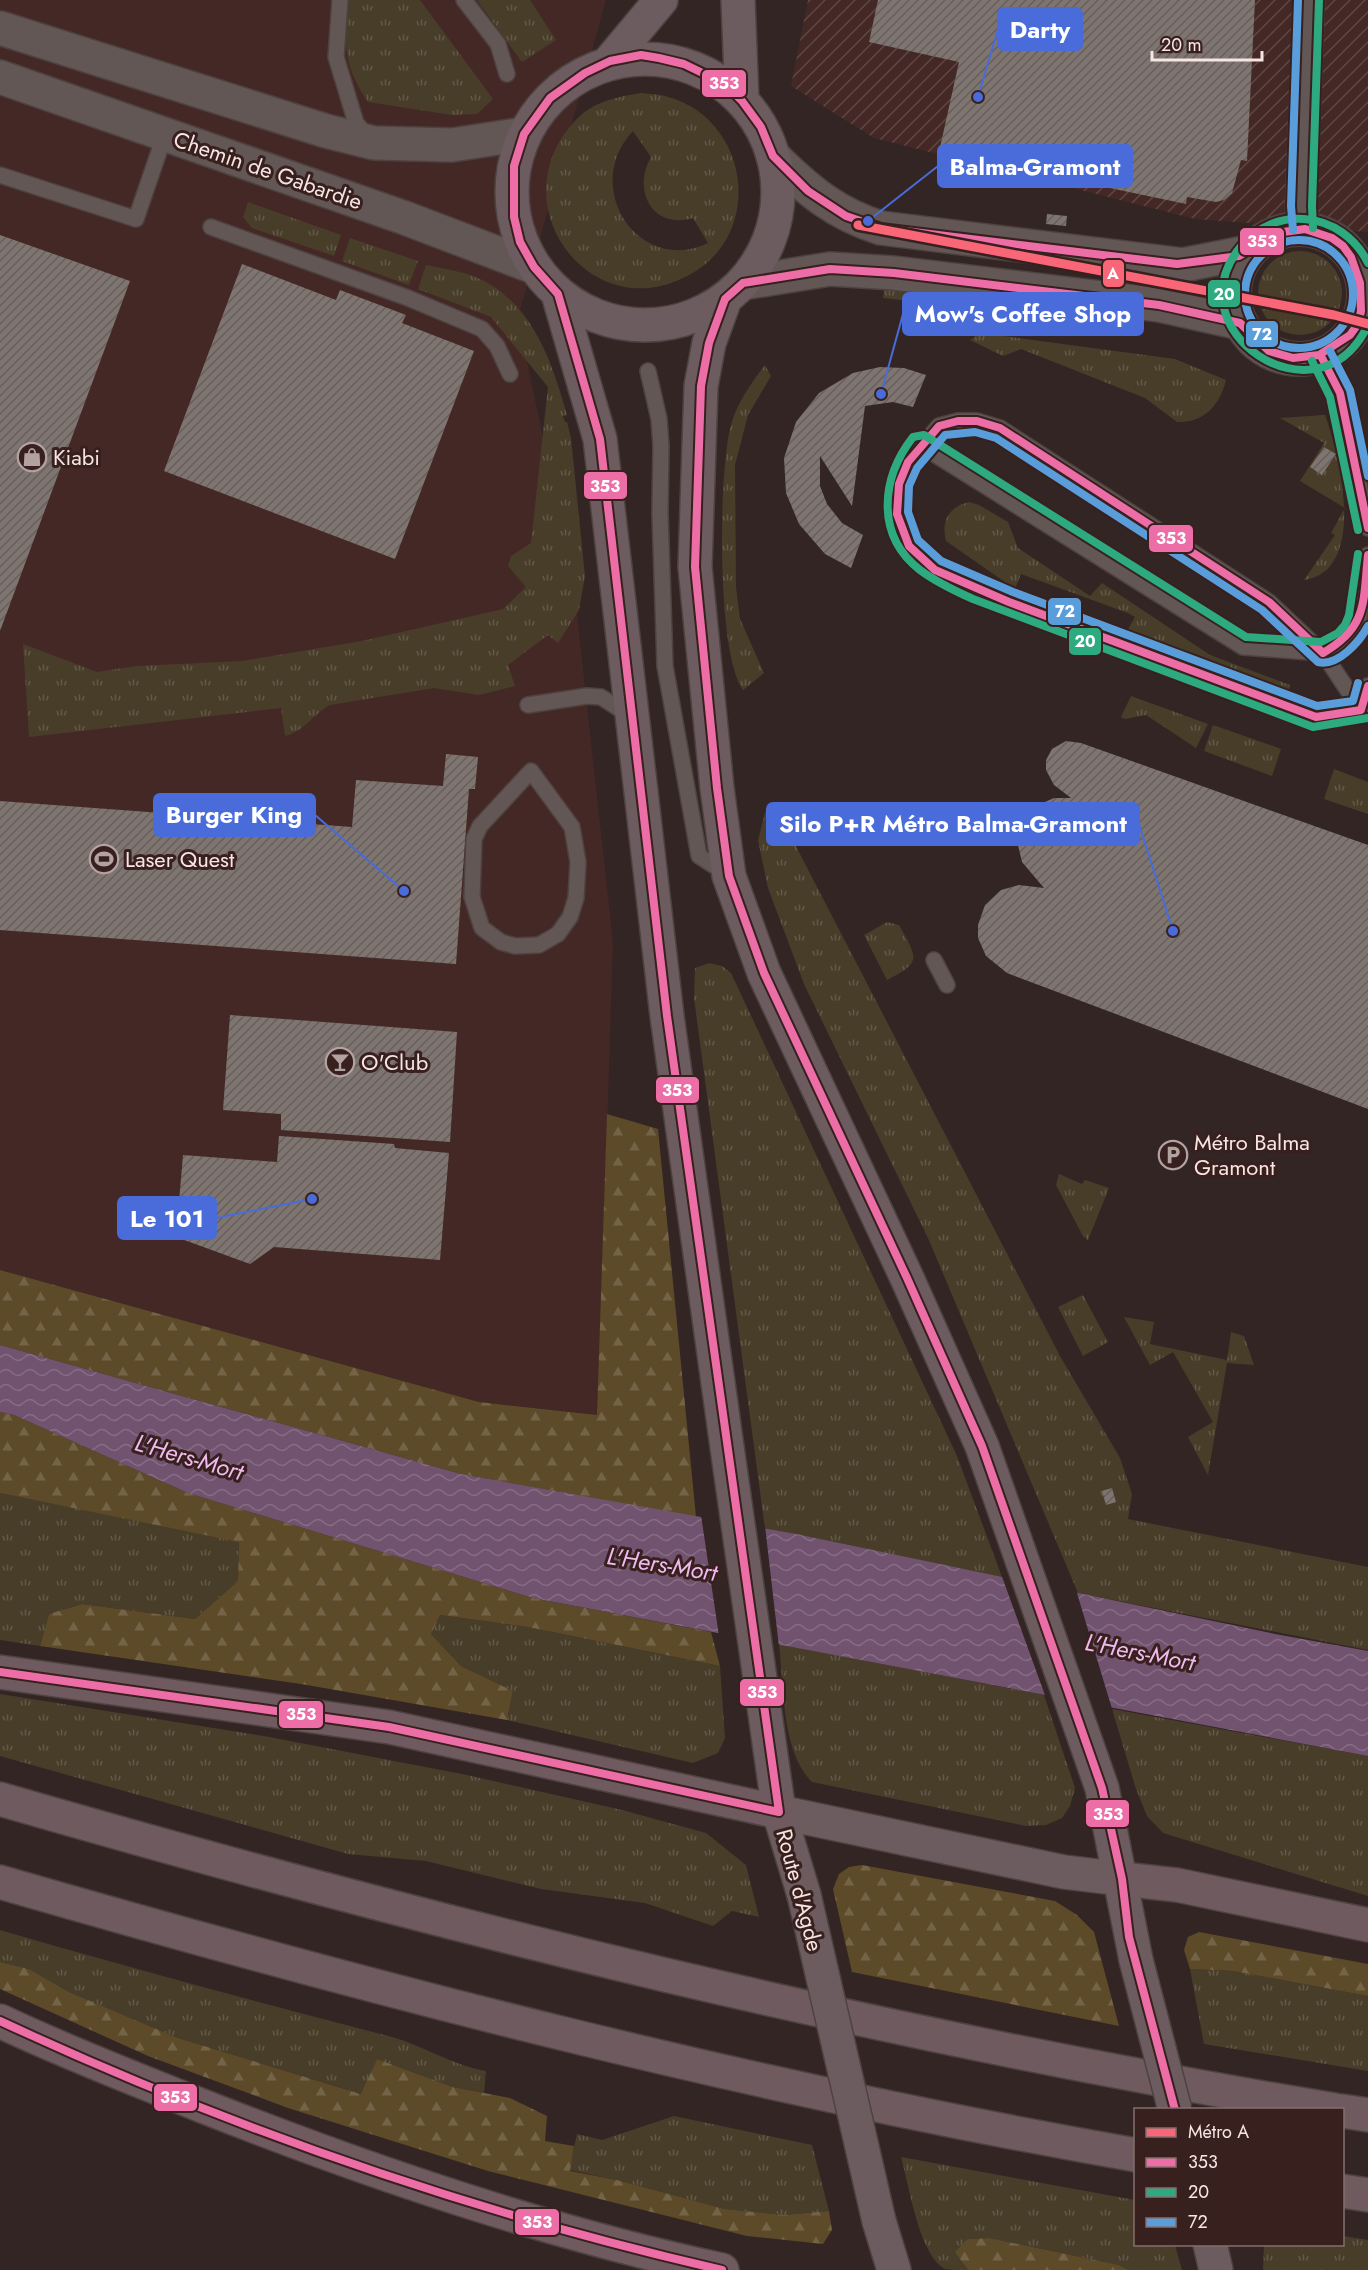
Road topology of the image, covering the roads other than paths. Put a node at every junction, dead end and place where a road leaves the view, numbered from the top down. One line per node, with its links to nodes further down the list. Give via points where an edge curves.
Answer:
1 (340, 0): 13 (lane, via 336,57 356,123)
2 (464, 0): 8 (lane, via 498,44)
3 (661, 0): 7 (main road)
4 (738, 0): 10 (main road)
5 (1309, 0): 17 (street)
6 (0, 27): 13 (street)
7 (610, 61): 10 (main road, via 641,55 684,64 725,84); 11 (main road, via 550,98)
8 (507, 74)
9 (0, 77): 12 (street, Chemin de Gabardie)
10 (742, 101): 14 (main road, via 761,127)
11 (524, 134): 13 (street, via 452,145); 19 (main road, via 514,166 514,217 520,242)
12 (165, 135): 15 (lane, via 136,219); 19 (street, Chemin de Gabardie)
13 (374, 143)
14 (773, 156): 18 (street, via 807,191 828,206 881,228 1184,265); 21 (main road, via 779,184 778,205 762,257)
15 (0, 175)
16 (211, 227): 27 (lane, via 482,329 498,346)
17 (1303, 229): 18 (street, via 1282,231); 20 (street, via 1336,240)
18 (1249, 252): 23 (street, via 1234,286)
19 (534, 267): 22 (main road)
20 (1364, 270): 24 (street)
21 (734, 291): 22 (main road, via 705,312 663,325 640,326 611,322 583,311); 23 (street, via 830,269 894,273 1159,305); 37 (main road, via 709,343 701,386 695,567)
22 (558, 294): 35 (main road, Route d'Agde, via 600,439)
23 (1240, 323): 25 (street, via 1251,340 1276,355 1303,360)
24 (1363, 324): 25 (street, via 1342,344)
25 (1321, 356): 29 (lane, via 1340,393)
26 (648, 371): 37 (lane, via 661,446 665,666 699,856)
27 (510, 374)
28 (921, 445): 31 (lane, via 1243,647); 31 (lane, via 939,426 958,421 977,421 1000,428 1269,602); 34 (lane, via 899,484 897,514 909,546 935,570 1009,602 1316,717)
29 (1368, 528)
30 (1368, 555): 31 (lane, via 1354,631)
31 (1323, 653): 34 (lane)
32 (1368, 686): 34 (lane)
33 (528, 705): 35 (lane, via 601,697)
34 (1365, 711)
35 (632, 717): 42 (main road, Route d'Agde, via 669,1027)
36 (531, 771): 36 (lane, via 572,827 578,862 576,898 570,917 558,934 539,945 515,946 501,942 482,928 472,897 474,839 480,826)
37 (729, 876): 43 (main road, via 764,973 982,1446 1102,1788)
38 (934, 960): 39 (lane)
39 (947, 985)
40 (0, 1672): 42 (highway, via 389,1727)
41 (0, 1799): 48 (highway, via 344,1895 749,1995 1090,2066)
42 (779, 1812): 43 (main road, via 1064,1872); 56 (main road, Route d'Agde, bridge, via 804,1895 879,2221)
43 (1122, 1879): 45 (highway, via 1177,1885); 47 (main road, bridge, via 1129,1936)
44 (0, 1882): 51 (highway, via 320,1971 549,2029 959,2122)
45 (1368, 1925)
46 (0, 2020): 55 (highway, via 49,2044 269,2132 458,2198)
47 (1174, 2108)
48 (1329, 2108)
49 (1344, 2111): 50 (highway)
50 (1368, 2115)
51 (1134, 2156)
52 (1344, 2191): 53 (highway)
53 (1368, 2195)
54 (1210, 2246): 57 (main road)
55 (722, 2270)
56 (894, 2270)
57 (1216, 2270)

